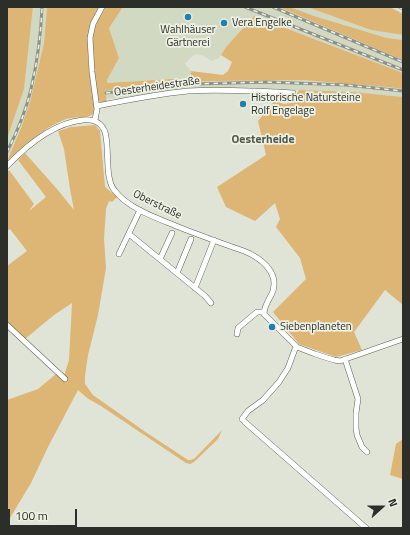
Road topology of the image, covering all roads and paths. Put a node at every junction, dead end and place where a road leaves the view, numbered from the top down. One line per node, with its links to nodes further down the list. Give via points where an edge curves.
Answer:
1 (102, 7): 3 (street, via 93,24 90,38)
2 (293, 93): 3 (street, Oesterheidestraße, via 188,91)
3 (97, 106): 4 (street)
4 (95, 120): 5 (street, via 74,121 53,129 32,143); 6 (street, Oberstraße, via 102,126 106,135 111,186 126,202)
5 (7, 166)
6 (140, 210): 7 (street, Oberstraße); 8 (street)
7 (173, 229): 10 (street, Oberstraße); 12 (street)
8 (128, 234): 11 (street); 12 (street)
9 (191, 239): 13 (street)
10 (214, 240): 14 (street); 16 (street, Oberstraße, via 254,255 267,266 274,284)
11 (119, 254)
12 (160, 260): 13 (street)
13 (177, 273): 14 (street)
14 (195, 288): 15 (street)
15 (211, 303)
16 (264, 312): 18 (street, via 257,312 238,328); 20 (street)
17 (7, 326): 22 (street)
18 (236, 334)
19 (403, 340): 21 (street)
20 (297, 347): 21 (street, via 334,360); 24 (street, via 279,382 242,419)
21 (345, 359): 23 (street, via 358,399 356,435)
22 (65, 379)
23 (367, 452)
24 (366, 528)

